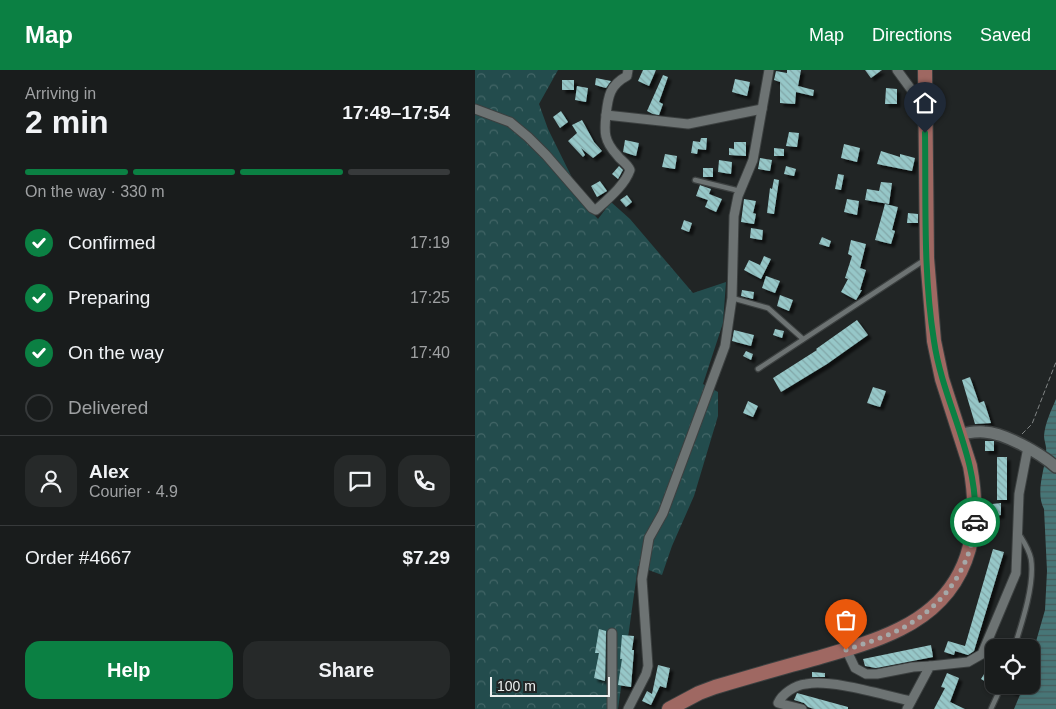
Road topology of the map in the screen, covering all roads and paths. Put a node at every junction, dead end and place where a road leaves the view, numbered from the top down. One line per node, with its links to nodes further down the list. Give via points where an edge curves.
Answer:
1 (628, 70): 8 (street, via 627,76 613,86)
2 (769, 70): 7 (street)
3 (897, 70): 5 (street, via 916,96)
4 (925, 70): 5 (main road)
5 (925, 98): 11 (main road)
6 (475, 109): 8 (street, via 511,122 596,210 630,170 607,141)
7 (762, 109): 8 (street, via 688,124); 10 (street, via 753,160)
8 (606, 114)
9 (695, 180): 10 (lane)
10 (741, 191): 12 (street, via 734,216)
11 (927, 258): 13 (lane); 16 (main road, via 933,341)
12 (732, 298): 13 (lane, via 768,308); 28 (street, via 725,346 663,513 649,538 642,579 648,666)
13 (803, 339): 15 (lane)
14 (1056, 362): 17 (path, via 1032,424)
15 (758, 369)
16 (960, 434): 18 (street, via 989,432); 23 (main road, via 971,466 975,515 972,541 958,577 947,593 912,623)
17 (1020, 435)
18 (1028, 447): 19 (street); 20 (street, via 1019,494)
19 (1056, 466)
20 (1018, 533): 22 (lane, via 1027,545 1031,559 1030,586); 24 (street, via 1016,572 982,654 968,662)
21 (612, 633): 27 (street)
22 (1017, 639)
23 (846, 650): 24 (street, via 855,668 866,674); 29 (main road, via 715,687)
24 (931, 666): 26 (street)
25 (998, 694): 31 (lane)
26 (909, 705): 30 (street, via 828,683 805,684 792,689 778,703)
27 (612, 709)
28 (628, 709)
29 (669, 709)
30 (802, 709)
31 (991, 709)

